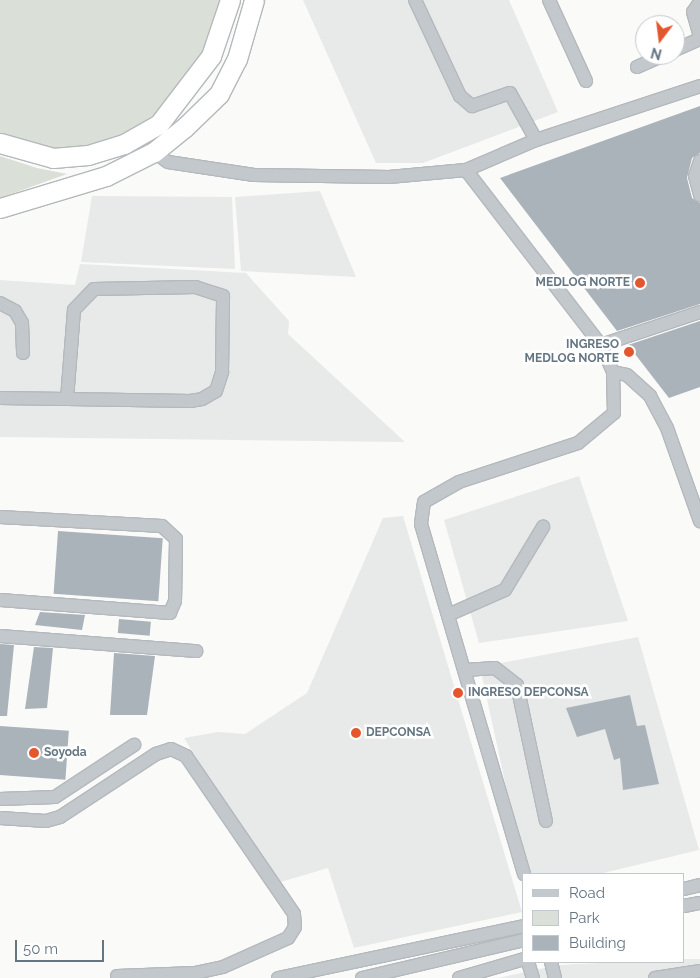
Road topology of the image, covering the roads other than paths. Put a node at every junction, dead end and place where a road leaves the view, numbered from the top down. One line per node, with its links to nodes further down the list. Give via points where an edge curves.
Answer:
1 (230, 0): 13 (highway, via 211,56 159,124 124,144 88,155 53,158)
2 (254, 0): 14 (highway, via 237,59 219,94)
3 (415, 0): 12 (street, via 460,96 472,106 510,93)
4 (549, 0): 10 (street)
5 (700, 2): 6 (street, via 692,12)
6 (700, 38): 7 (street)
7 (685, 45)
8 (642, 65): 9 (street)
9 (637, 67)
10 (586, 81)
11 (700, 86): 12 (street)
12 (536, 140): 16 (street)
13 (0, 143)
14 (154, 152): 16 (street, via 168,162 254,175 389,177); 18 (highway, via 106,176)
15 (700, 162): 17 (street, via 695,176)
16 (466, 170): 21 (street)
17 (700, 194)
18 (0, 208)
19 (0, 303): 22 (street, via 15,311 22,324)
20 (700, 312): 21 (street)
21 (601, 344): 23 (street)
22 (23, 353)
23 (613, 372): 27 (street, via 627,375 650,396 667,428); 30 (street, via 614,414 578,443 459,482 424,502 422,524)
24 (0, 398): 25 (street)
25 (67, 399): 25 (street, via 74,310 94,289 196,287 223,296 222,372 216,391 190,401)
26 (0, 517): 29 (street, via 162,526 176,539 175,601 170,613)
27 (700, 521)
28 (543, 527): 30 (street, via 505,590)
29 (0, 600)
30 (448, 615): 33 (street)
31 (0, 636): 32 (street)
32 (196, 650)
33 (465, 670): 37 (street, via 495,668 518,684); 38 (street)
34 (134, 745): 35 (street, via 55,797)
35 (0, 799)
36 (0, 818): 49 (street, via 46,821 60,817 156,754 171,749 186,756 294,914 295,928 288,938 223,967 195,973)
37 (546, 821)
38 (524, 873)
39 (700, 885): 40 (street)
40 (685, 889)
41 (700, 903): 42 (street)
42 (685, 907)
43 (522, 926): 50 (street)
44 (522, 942): 51 (street)
45 (522, 960): 52 (street)
46 (528, 963): 53 (street)
47 (551, 963): 54 (street)
48 (700, 971): 55 (street)
49 (117, 976)
50 (278, 978)
51 (362, 978)
52 (459, 978)
53 (533, 978)
54 (555, 978)
55 (655, 978)

